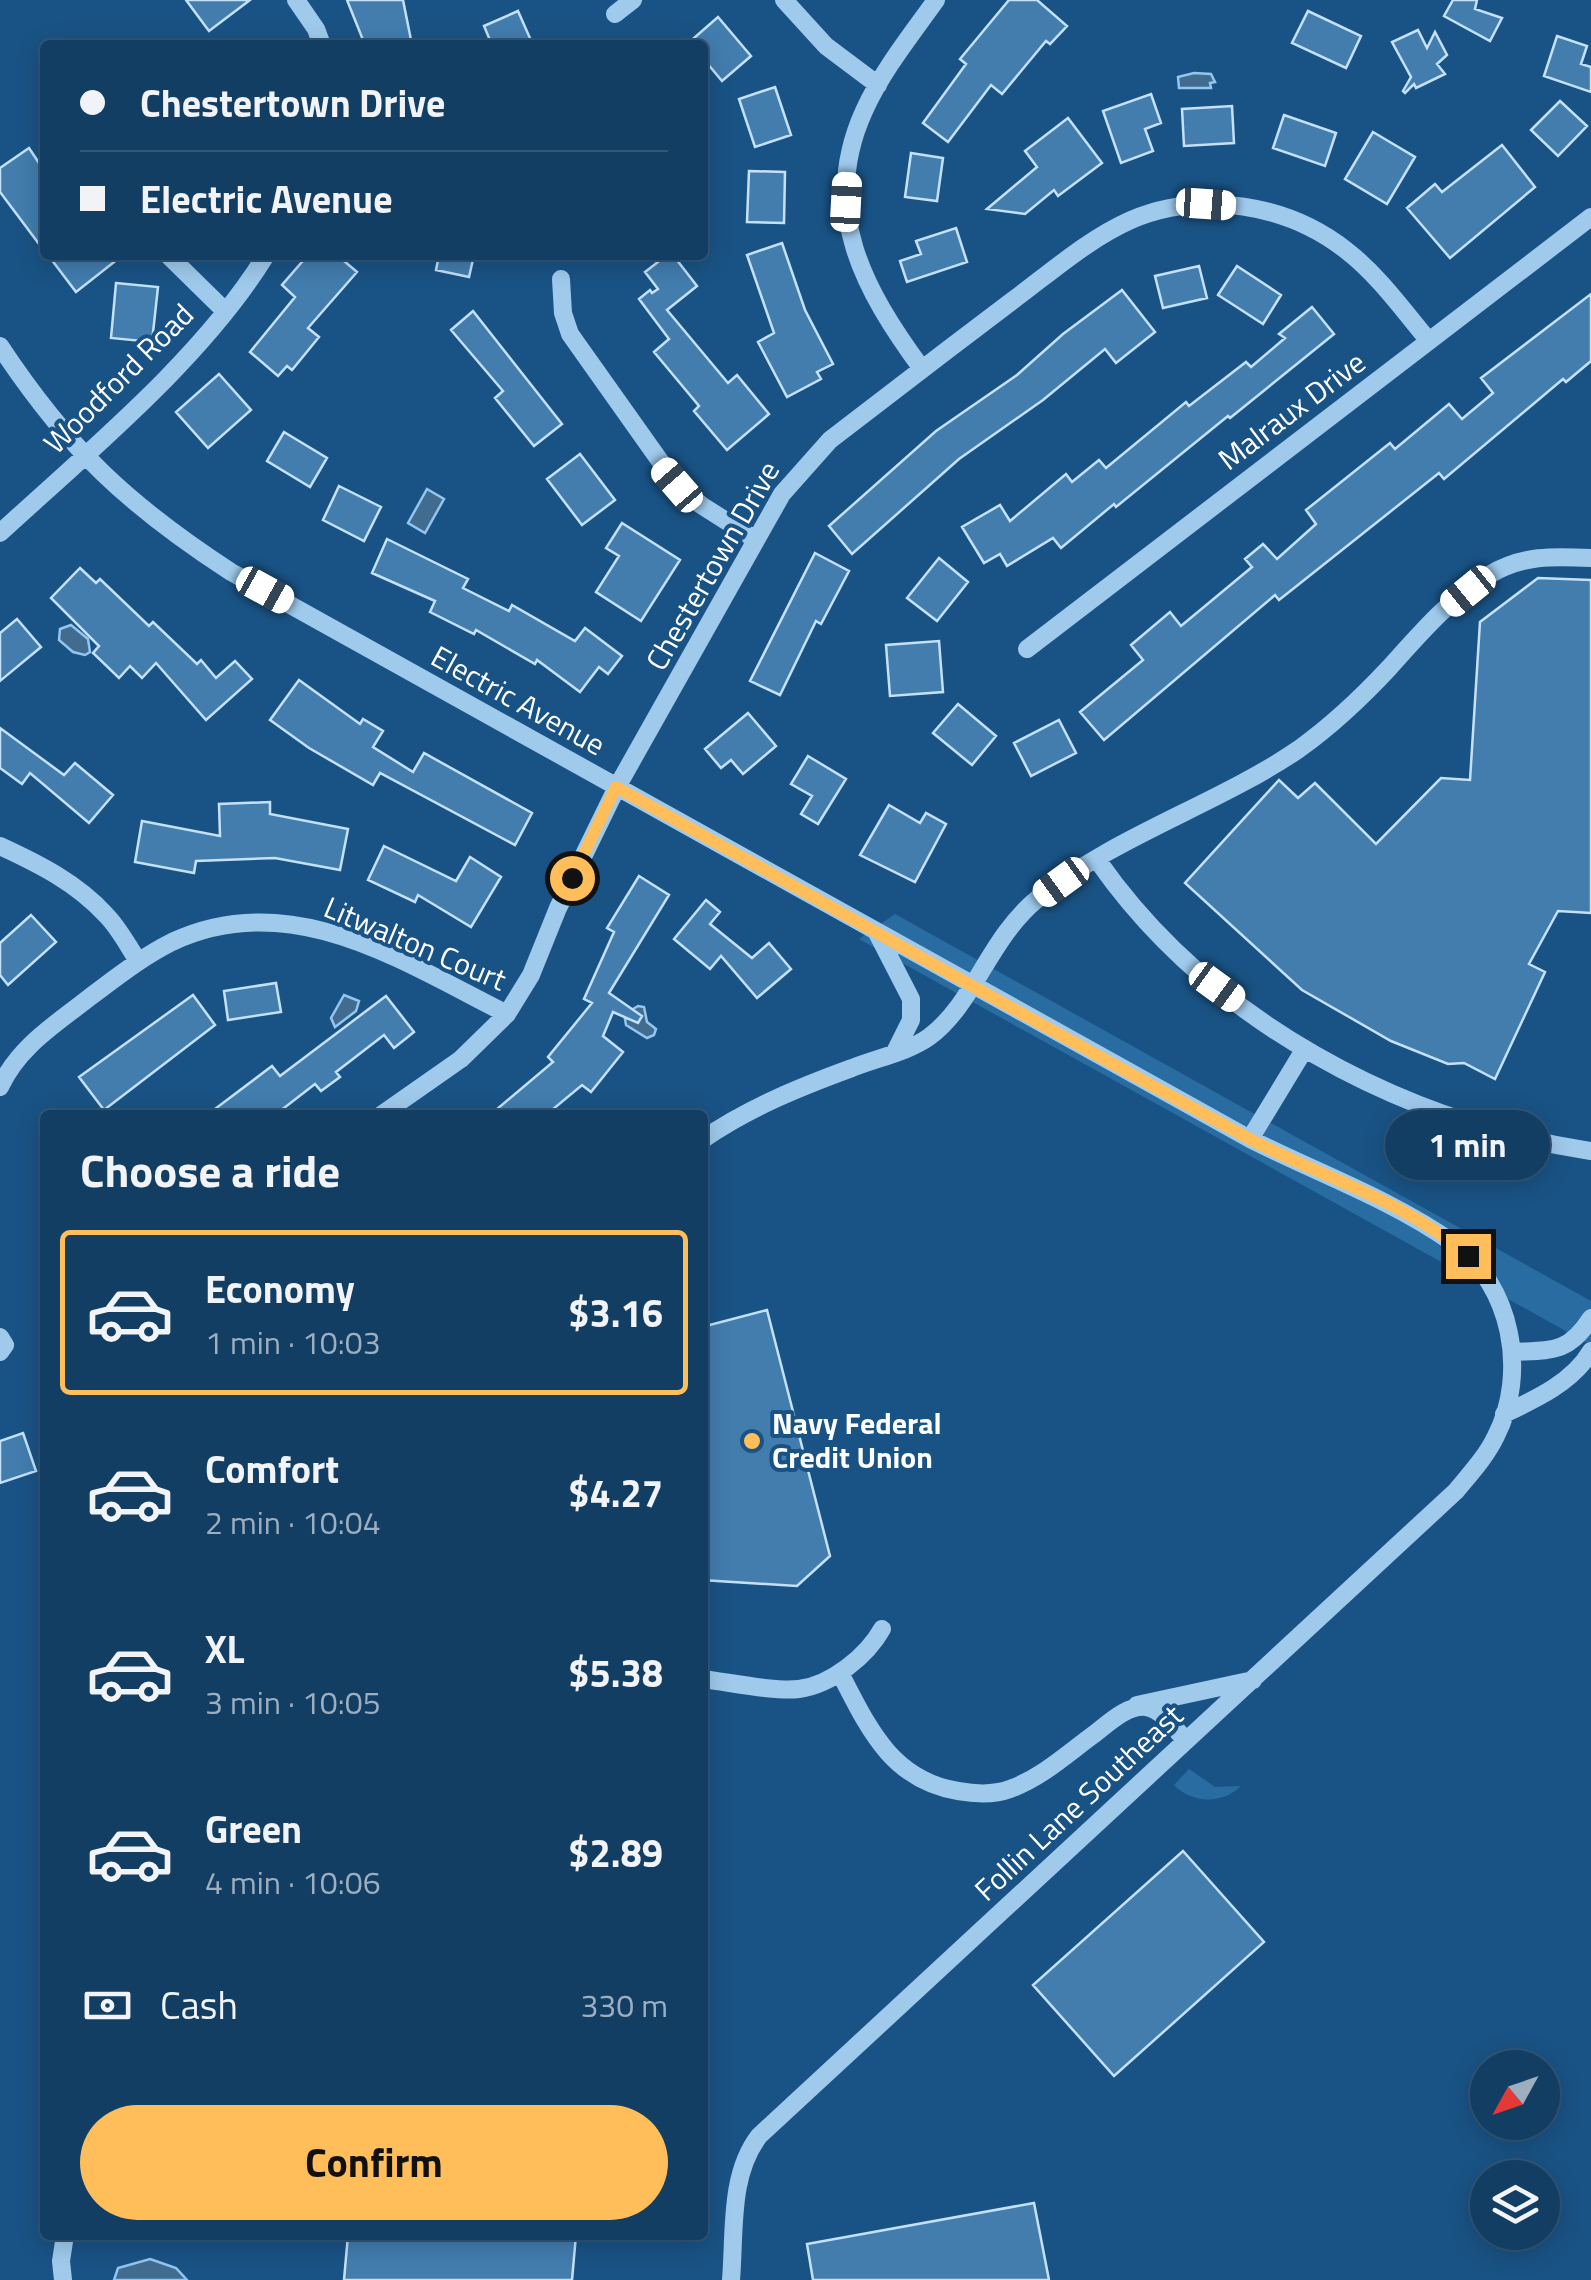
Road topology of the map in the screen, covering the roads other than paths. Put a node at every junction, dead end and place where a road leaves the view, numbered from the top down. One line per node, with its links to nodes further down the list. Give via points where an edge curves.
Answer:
1 (296, 0): 6 (street)
2 (632, 0): 5 (street)
3 (784, 0): 7 (street, via 826,46)
4 (936, 0): 7 (street)
5 (615, 14)
6 (320, 40)
7 (878, 85): 15 (street, via 856,131 846,202 861,273)
8 (1591, 217): 13 (street, Malraux Drive)
9 (173, 260): 12 (street)
10 (262, 260): 12 (street, Woodford Road)
11 (561, 279): 18 (street, via 570,334 660,465 700,505)
12 (225, 311): 16 (street, Woodford Road)
13 (1429, 341): 15 (street, Chestertown Drive, via 1380,281 1313,228 1280,214 1206,204 1128,221 1079,250); 20 (street, Malraux Drive)
14 (0, 346): 16 (street, Electric Avenue)
15 (922, 369): 18 (street, Chestertown Drive, via 802,467)
16 (83, 456): 17 (street, Woodford Road); 21 (street, Electric Avenue, via 143,510 231,572)
17 (0, 532)
18 (756, 540): 21 (street, Chestertown Drive)
19 (1591, 558): 23 (street, via 1543,556 1487,576 1297,750)
20 (1027, 649)
21 (616, 787): 24 (street, Electric Avenue); 27 (street, Chestertown Drive)
22 (0, 846): 25 (street, via 78,889 108,916)
23 (1098, 861): 26 (street, via 1017,918); 28 (street, via 1125,900 1194,966)
24 (877, 932): 26 (street, Electric Avenue); 29 (street, via 911,999 911,1020)
25 (138, 961): 27 (street, Litwalton Court, via 212,928 290,922 398,960); 30 (street, Litwalton Court)
26 (971, 985): 29 (street, via 941,1027); 34 (street, Electric Avenue)
27 (507, 1014): 32 (street, Chestertown Drive, via 461,1059)
28 (1304, 1050): 34 (street); 35 (street, via 1487,1128)
29 (895, 1052): 33 (street, via 764,1104)
30 (8, 1058): 31 (street, Litwalton Court)
31 (0, 1087)
32 (388, 1110)
33 (708, 1137)
34 (1250, 1139): 38 (street, Electric Avenue, via 1454,1244 1488,1280)
35 (1591, 1151)
36 (1591, 1318): 38 (street, via 1563,1348)
37 (1591, 1351): 40 (street, via 1569,1376)
38 (1512, 1352): 39 (street, Electric Avenue)
39 (1511, 1384): 40 (street, Follin Lane Southeast)
40 (1504, 1414): 43 (street, Follin Lane Southeast, via 1481,1461 1456,1491)
41 (882, 1630): 42 (street)
42 (840, 1673): 44 (street, via 800,1689); 45 (street, via 871,1732 904,1769 936,1787 976,1794 1034,1778)
43 (1254, 1680): 45 (street, via 1141,1702); 46 (street, Follin Lane Southeast)
44 (708, 1681)
45 (1125, 1712): 46 (street, via 1157,1711)
46 (1186, 1741): 49 (street, Follin Lane Southeast, via 759,2136 739,2170)
47 (64, 2240): 48 (street)
48 (63, 2280)
49 (731, 2280)

